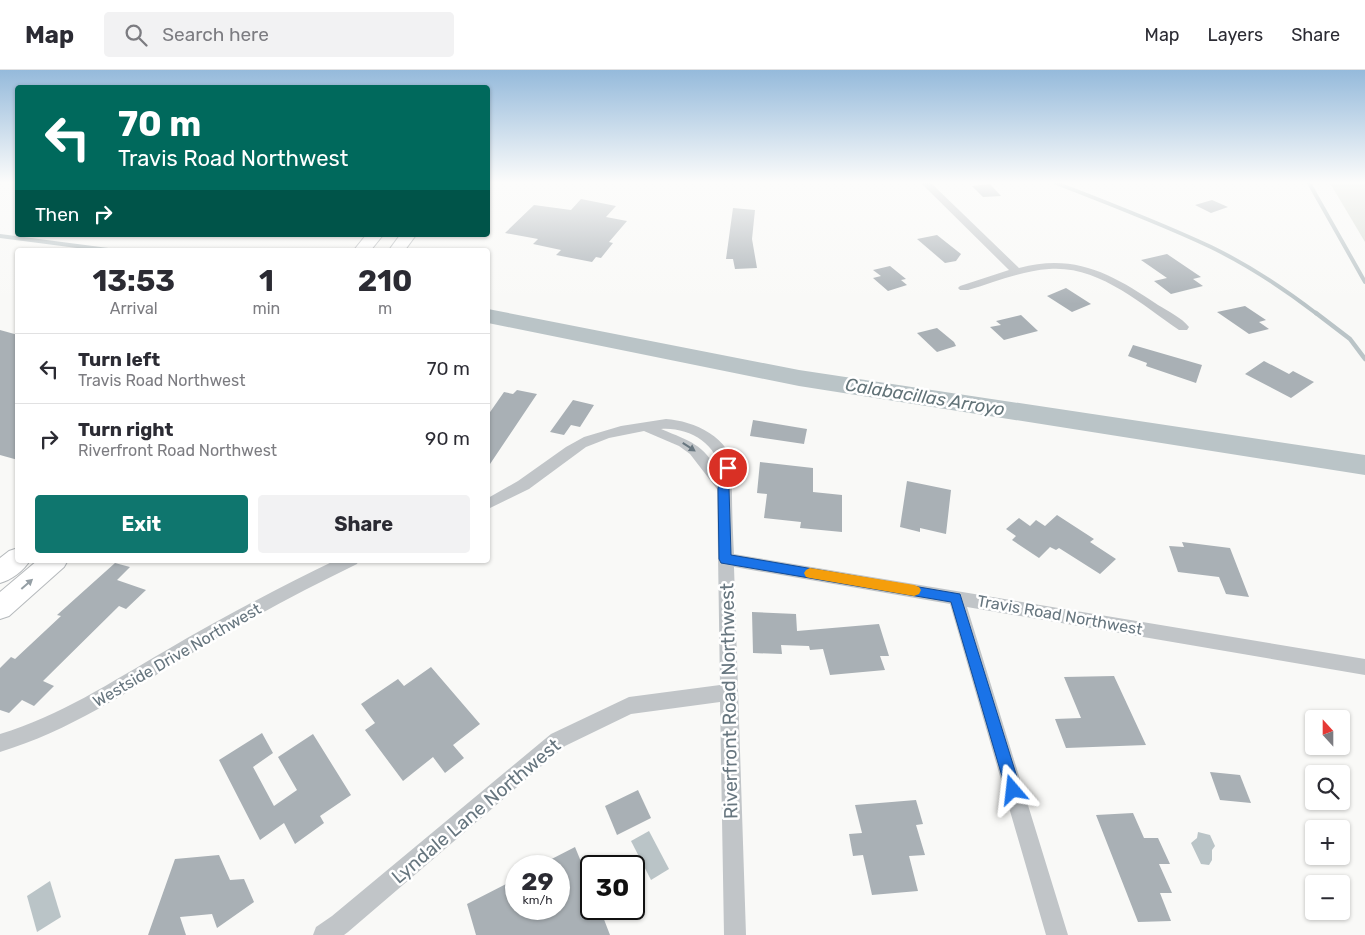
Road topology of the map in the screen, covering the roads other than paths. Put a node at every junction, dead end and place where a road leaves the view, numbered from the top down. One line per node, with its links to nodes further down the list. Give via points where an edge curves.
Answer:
1 (967, 223): 6 (street)
2 (373, 237): 4 (main road)
3 (407, 237): 5 (main road)
4 (364, 248)
5 (398, 248)
6 (1017, 272): 7 (street); 8 (street, via 1061,264 1090,270)
7 (964, 288)
8 (1182, 327)
9 (646, 426): 10 (street, one-way to 10, via 699,454); 10 (street, Riverfront Road Northwest, via 666,423 688,428 715,445 728,468); 11 (street, via 618,430 592,439 521,487)
10 (724, 488): 13 (street, Riverfront Road Northwest)
11 (490, 503)
12 (15, 551): 15 (main road)
13 (725, 559): 19 (street, Travis Road Northwest); 22 (street, Riverfront Road Northwest)
14 (15, 560): 18 (main road)
15 (0, 563)
16 (52, 563): 20 (main road, one-way to 16)
17 (345, 563): 23 (street, Westside Drive Northwest, via 239,617 83,710 38,731)
18 (0, 573)
19 (956, 597): 21 (street, Travis Road Northwest); 26 (street)
20 (0, 608)
21 (1365, 667)
22 (728, 692): 24 (street, Lyndale Lane Northwest, via 629,706 558,740); 25 (street, Riverfront Road Northwest)
23 (0, 743)
24 (336, 931)
25 (735, 935)
26 (1057, 935)

